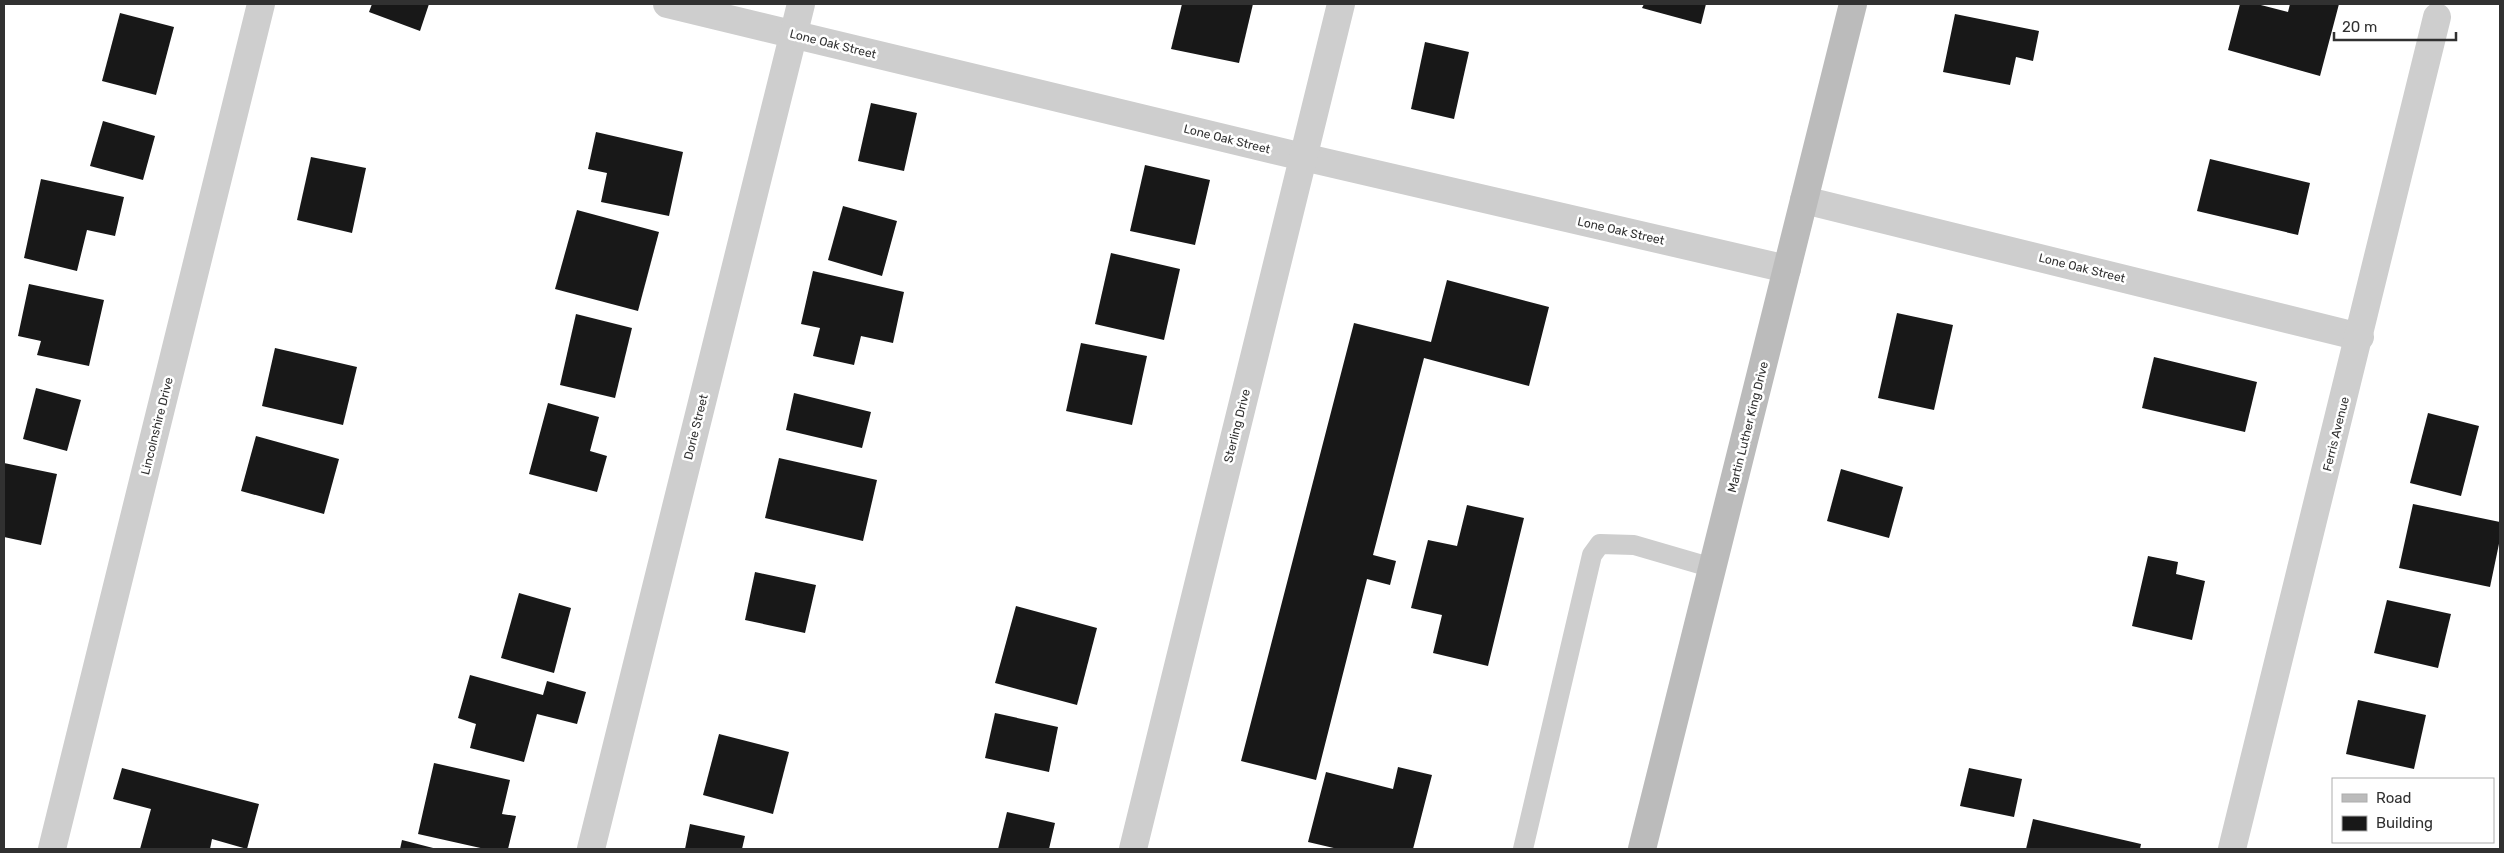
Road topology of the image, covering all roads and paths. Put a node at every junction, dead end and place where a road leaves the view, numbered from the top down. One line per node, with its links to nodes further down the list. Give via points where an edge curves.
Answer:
1 (261, 4): 13 (street, Lincolnshire Drive)
2 (667, 4): 7 (street, Lone Oak Street)
3 (801, 4): 7 (street, Dorie Street)
4 (1341, 4): 8 (street, Sterling Drive)
5 (1853, 4): 9 (main road, Martin Luther King Drive)
6 (2436, 18): 11 (street, Ferris Avenue)
7 (794, 34): 8 (street, Lone Oak Street); 14 (street, Dorie Street)
8 (1303, 157): 10 (street, Lone Oak Street); 15 (street, Sterling Drive)
9 (1804, 200): 10 (main road, Martin Luther King Drive); 11 (street, Lone Oak Street)
10 (1787, 269): 12 (main road, Martin Luther King Drive)
11 (2360, 337): 18 (street, Ferris Avenue)
12 (1713, 568): 16 (lane, via 1634,545 1600,544 1592,555); 17 (main road, Martin Luther King Drive)
13 (52, 849)
14 (591, 849)
15 (1133, 849)
16 (1523, 849)
17 (1642, 849)
18 (2232, 849)

